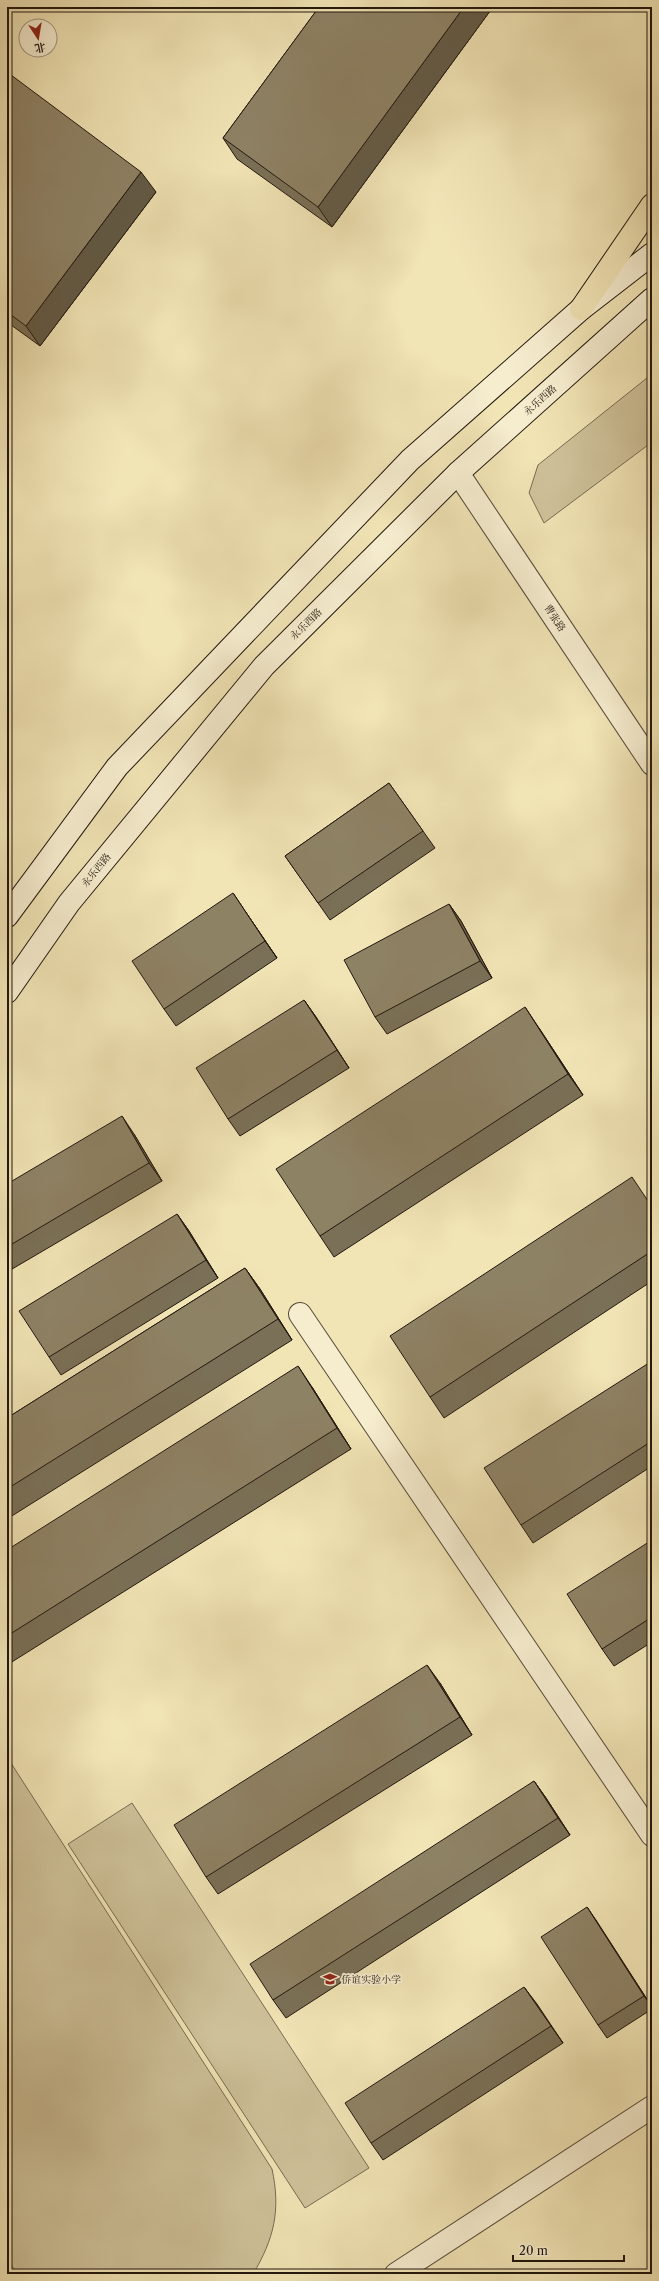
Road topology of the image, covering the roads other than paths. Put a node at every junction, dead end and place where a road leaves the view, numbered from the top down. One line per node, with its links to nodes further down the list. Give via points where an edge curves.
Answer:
1 (652, 205): 4 (main road)
2 (652, 254): 4 (main road)
3 (652, 299): 5 (main road, 永乐西路)
4 (581, 309): 7 (main road, via 410,460 117,768)
5 (458, 473): 6 (main road, 曹张路); 8 (main road, 永乐西路, via 264,666 69,903)
6 (652, 764)
7 (7, 916)
8 (7, 992)
9 (300, 1314): 10 (main road)
10 (652, 1835)
11 (652, 2107): 12 (main road)
12 (396, 2274)

